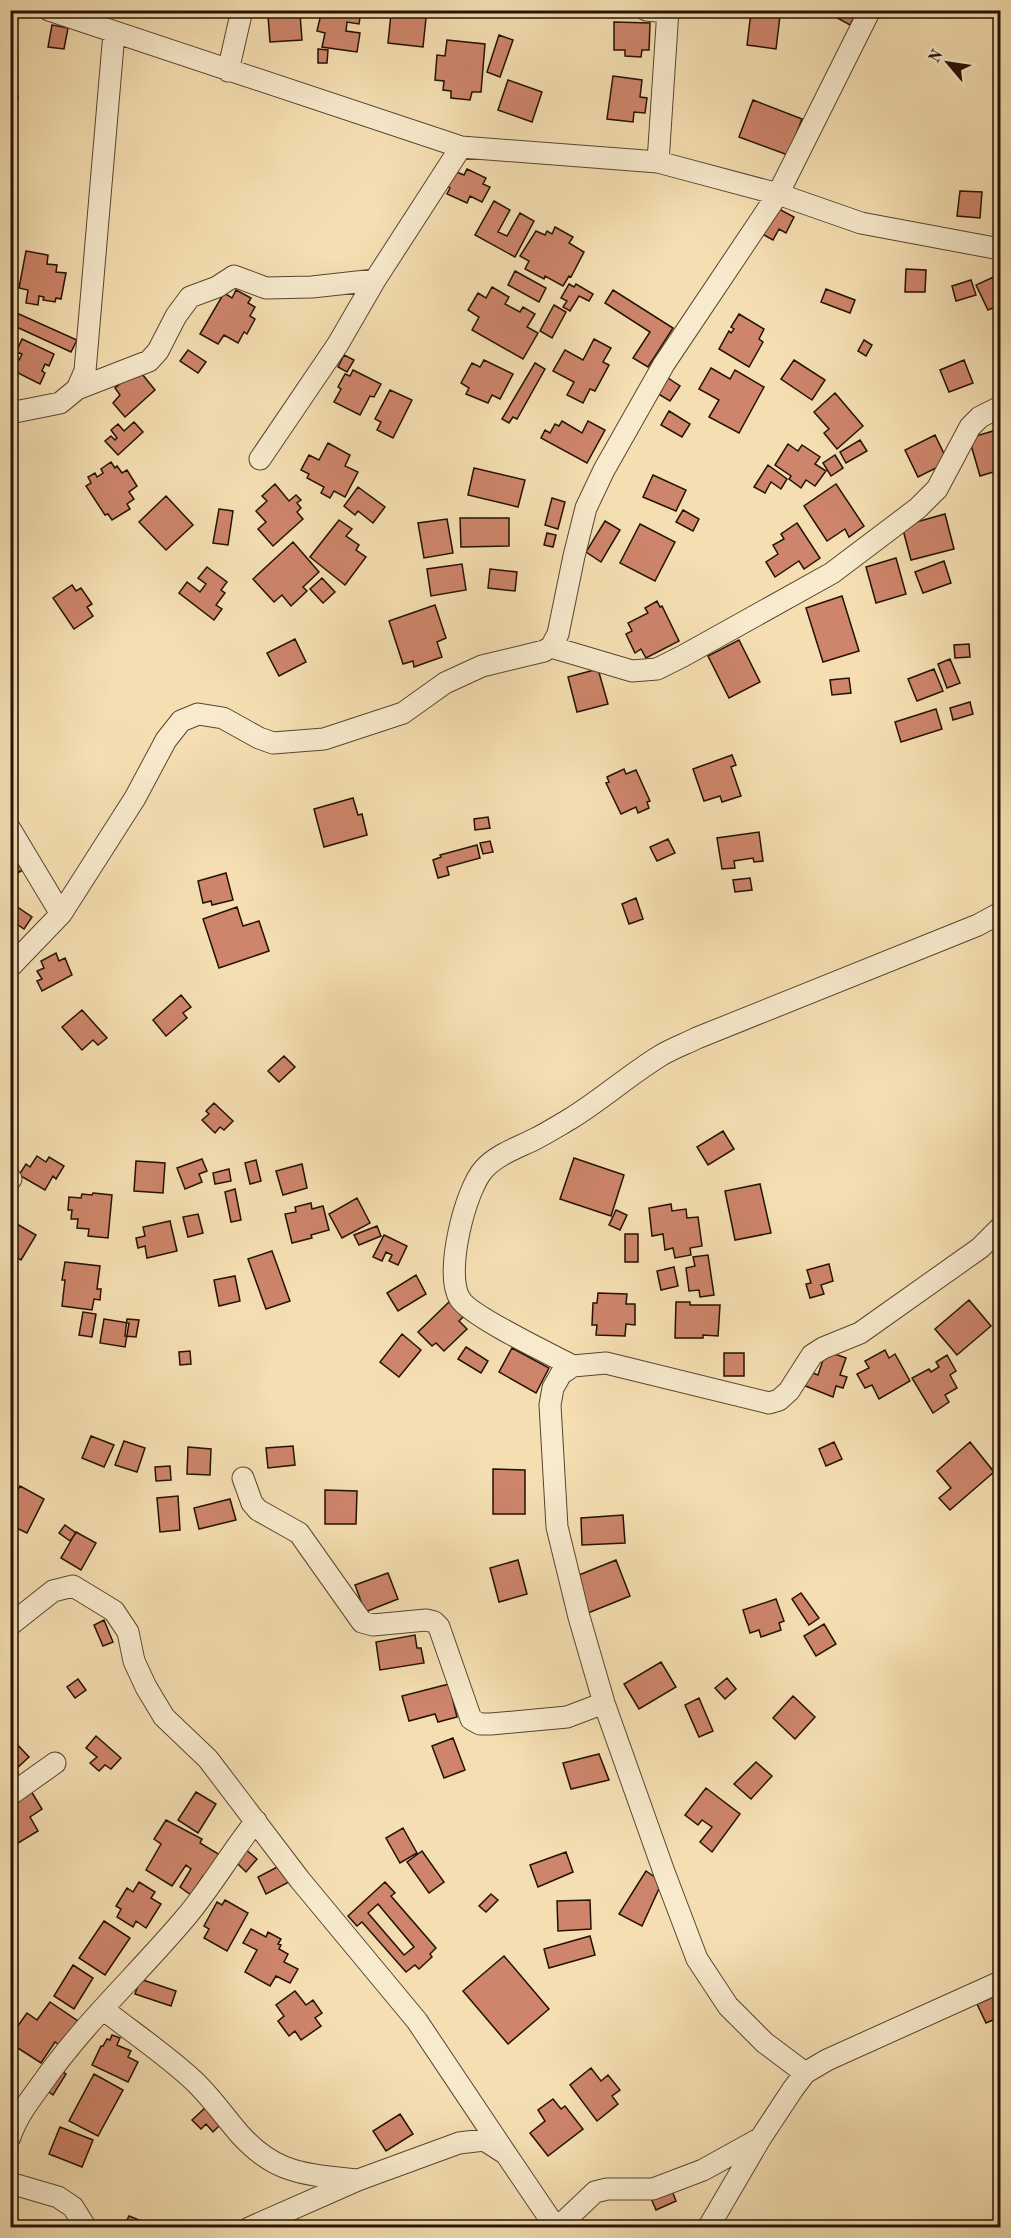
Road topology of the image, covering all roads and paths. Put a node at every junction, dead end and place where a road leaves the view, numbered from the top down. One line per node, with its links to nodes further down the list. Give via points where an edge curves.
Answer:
1 (49, 10): 6 (street)
2 (242, 10): 7 (street)
3 (645, 10): 5 (street)
4 (870, 10): 10 (street)
5 (668, 11): 9 (street)
6 (114, 33): 7 (street); 13 (street, via 85,371)
7 (228, 71): 8 (street)
8 (462, 147): 9 (street); 12 (street)
9 (658, 162): 10 (street)
10 (778, 194): 11 (street, via 861,223); 17 (street, via 664,364 604,470 586,508 558,634)
11 (1000, 249)
12 (375, 280): 13 (street, via 266,288 234,276 190,297 149,362); 16 (street, via 338,344)
13 (77, 389): 15 (street, via 60,403)
14 (1000, 407): 17 (street, via 970,427 938,489 918,508 832,573 683,656 657,669 632,671)
15 (10, 413)
16 (260, 459)
17 (551, 647): 20 (street, via 482,666 445,683 403,712 324,739 273,743 223,718 198,714 181,721)
18 (10, 829): 20 (street)
19 (1000, 913): 23 (street, via 661,1055 572,1117 496,1158 482,1171 461,1224 455,1254 460,1299 476,1314)
20 (61, 914): 21 (street)
21 (10, 967)
22 (1000, 1228): 23 (street, via 972,1254 860,1333 812,1355 779,1400 769,1403 606,1363)
23 (573, 1366): 26 (street, via 561,1374 550,1405 557,1527)
24 (243, 1478): 26 (street, via 252,1503 298,1533 362,1622 373,1625 426,1620 439,1627 471,1719 491,1724 567,1717)
25 (10, 1625): 29 (street, via 53,1591 73,1586 114,1611 128,1632 134,1661 164,1717 208,1759)
26 (604, 1703): 32 (street, via 697,1959 728,2006 765,2043)
27 (55, 1763): 28 (street)
28 (10, 1795)
29 (256, 1821): 31 (street, via 187,1916); 35 (street, via 417,2022)
30 (1000, 1982): 32 (street)
31 (103, 2009): 33 (street, via 60,2058 23,2110); 36 (street, via 191,2078 257,2152 304,2175)
32 (804, 2073): 34 (street)
33 (10, 2137)
34 (760, 2139): 40 (street, via 703,2169 653,2189 607,2188 595,2192); 41 (street)
35 (506, 2154): 36 (street, via 484,2140 459,2143); 40 (street)
36 (358, 2180): 39 (street)
37 (10, 2183): 38 (street, via 58,2197 73,2207)
38 (86, 2228)
39 (249, 2228)
40 (557, 2228)
41 (708, 2228)

